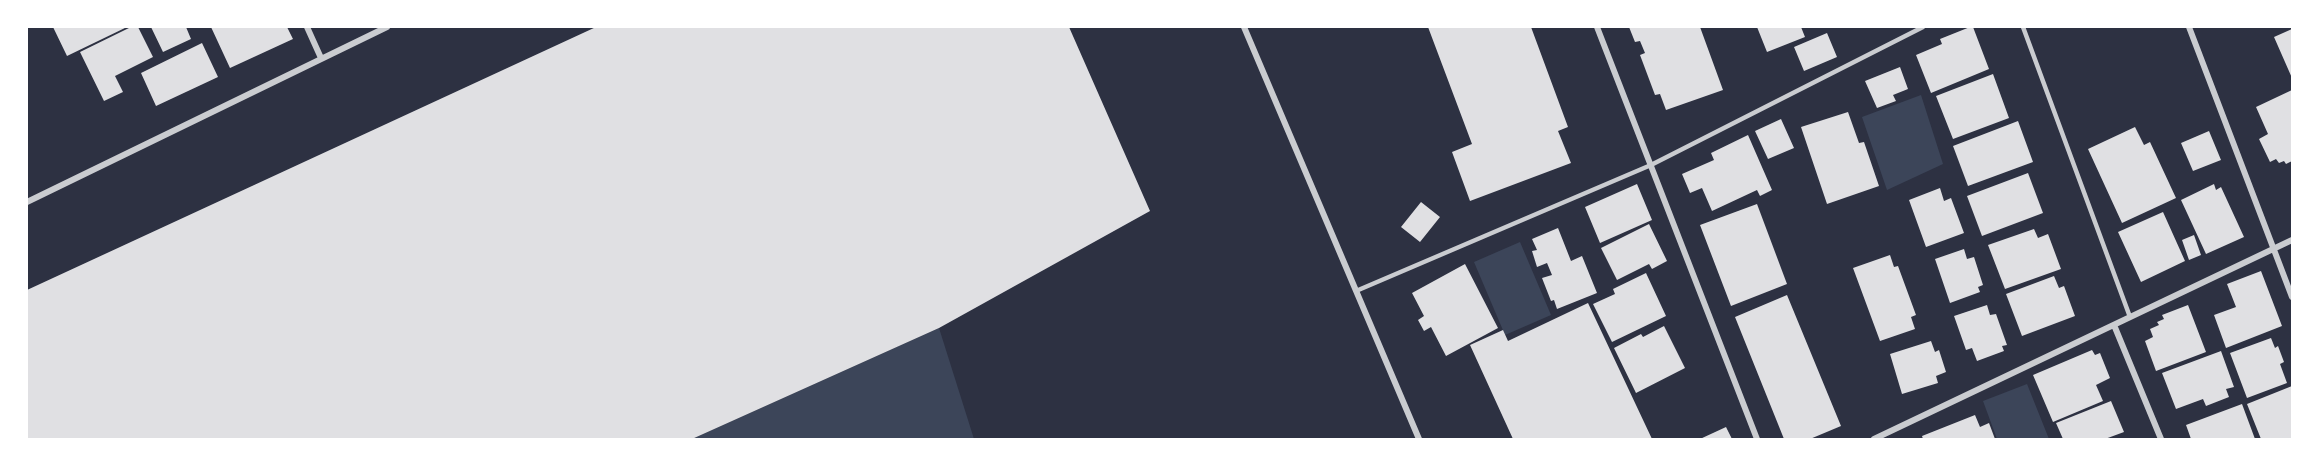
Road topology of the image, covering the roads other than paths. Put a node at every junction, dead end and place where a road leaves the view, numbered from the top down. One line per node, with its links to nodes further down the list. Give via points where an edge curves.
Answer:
1 (307, 27): 8 (street)
2 (387, 27): 8 (street)
3 (1244, 27): 13 (street)
4 (1598, 27): 9 (street)
5 (1923, 27): 9 (lane)
6 (2022, 27): 15 (lane)
7 (2189, 27): 12 (street)
8 (321, 58): 10 (street)
9 (1651, 165): 13 (lane); 18 (street)
10 (27, 202)
11 (2292, 240): 12 (street)
12 (2274, 248): 14 (street); 15 (street)
13 (1356, 291): 17 (street)
14 (2292, 297)
15 (2130, 316): 16 (street)
16 (2114, 325): 19 (street); 20 (street)
17 (1419, 439)
18 (1757, 439)
19 (1874, 439)
20 (2161, 439)

